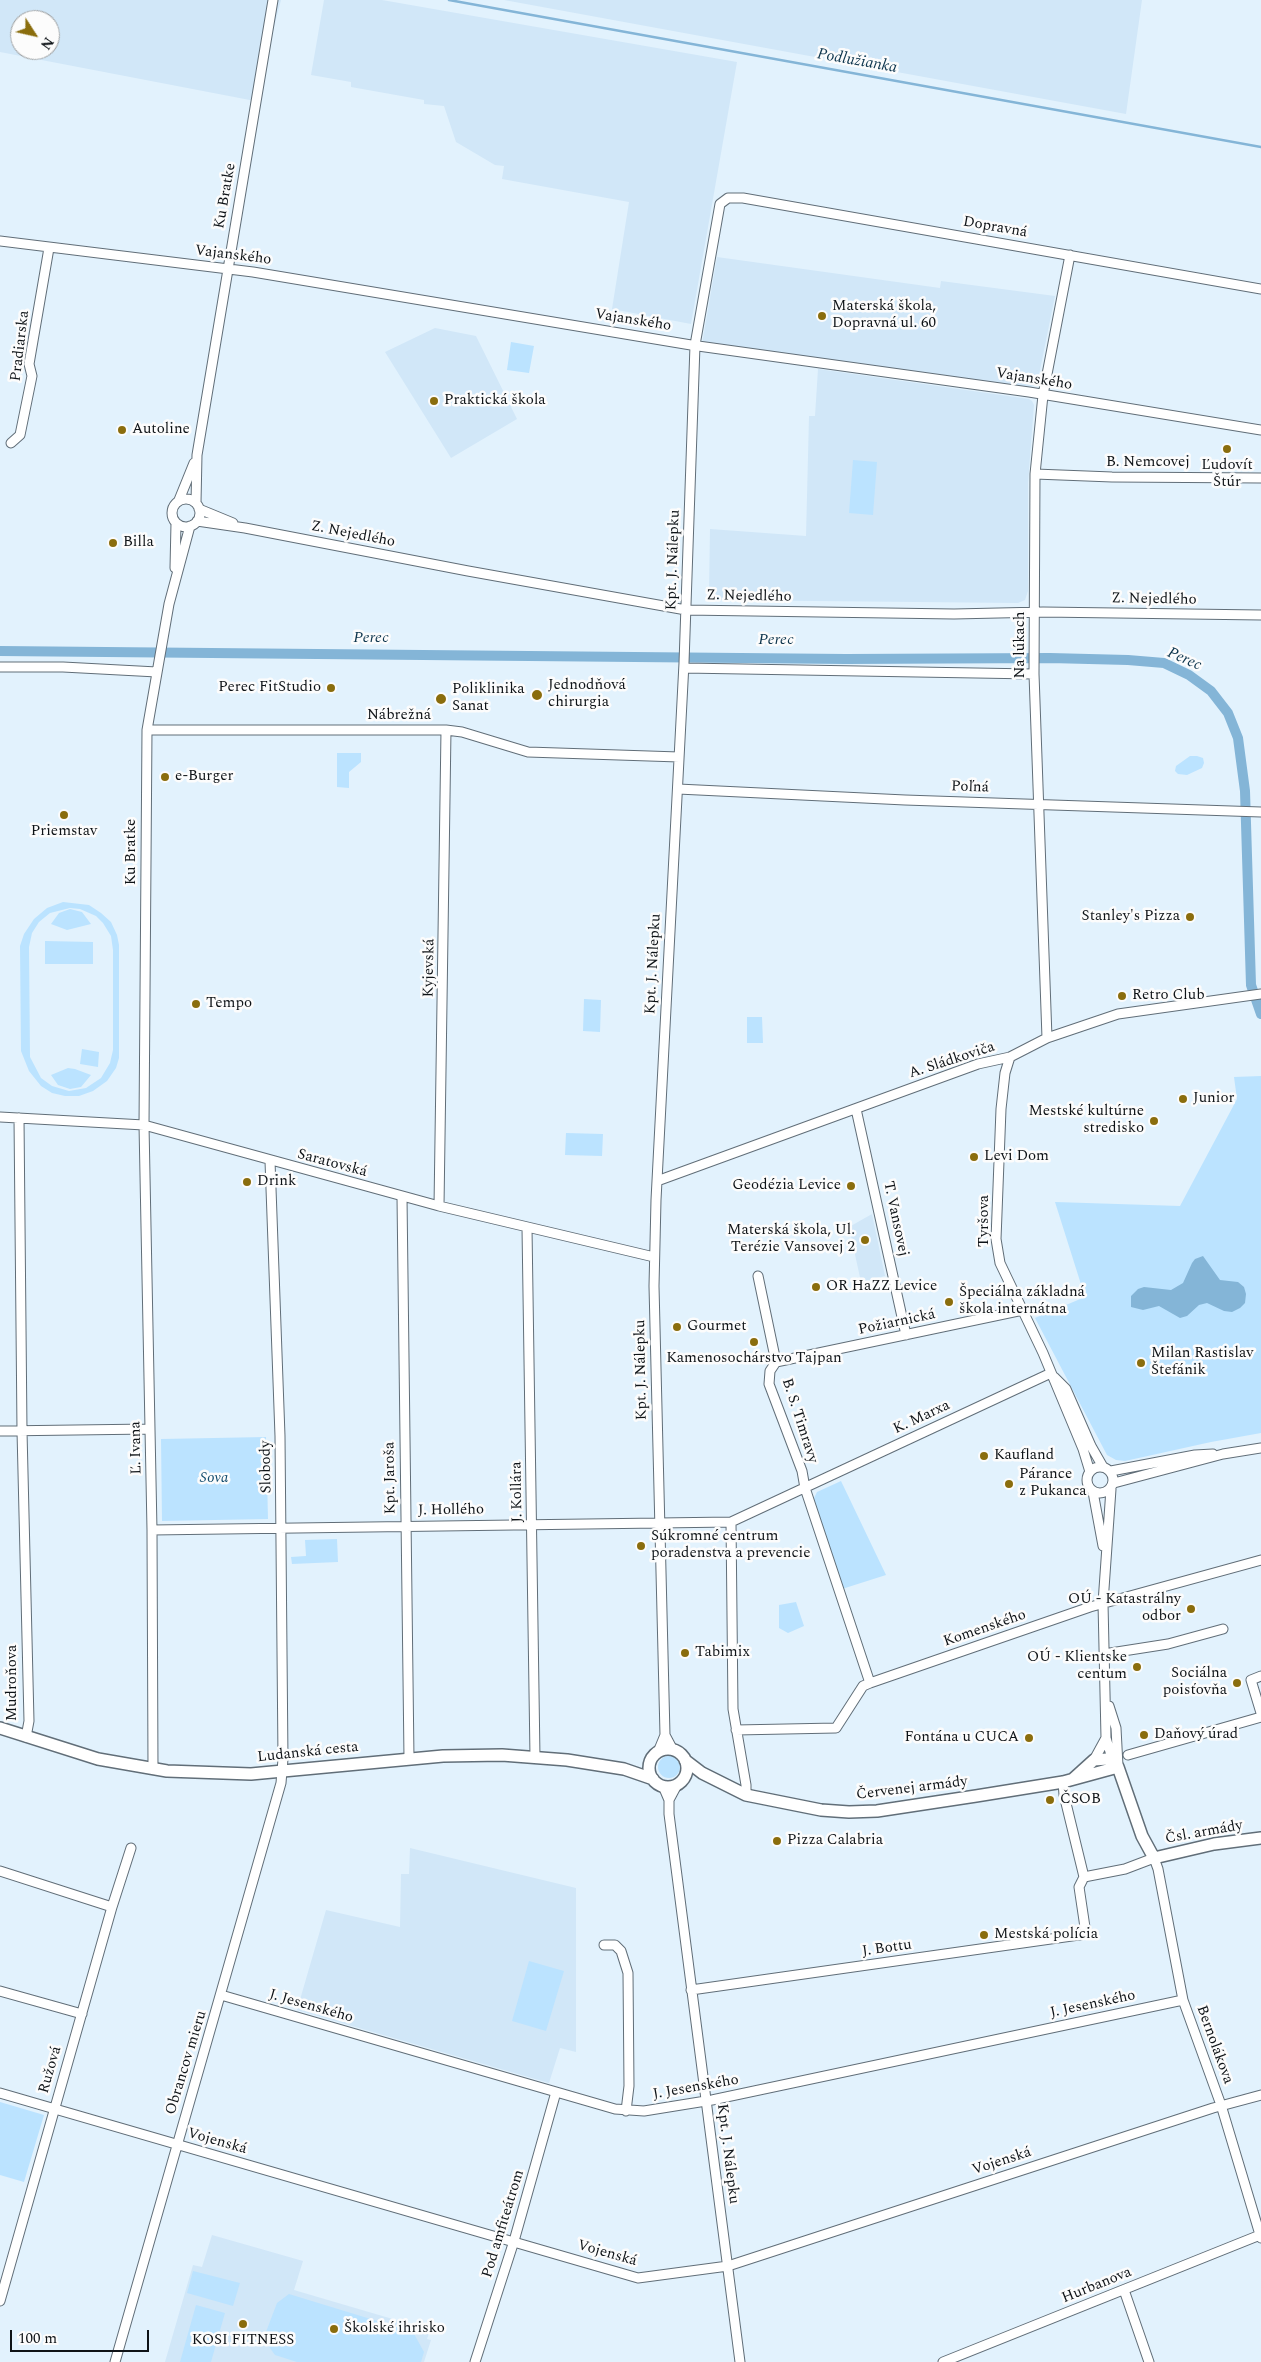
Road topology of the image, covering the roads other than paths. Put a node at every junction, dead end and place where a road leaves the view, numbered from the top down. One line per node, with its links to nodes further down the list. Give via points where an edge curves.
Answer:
1 (273, 0): 6 (street, Ku Bratke)
2 (725, 199): 5 (street, Dopravná, via 743,198); 8 (street, Kpt. J. Nálepku, via 718,209)
3 (0, 241): 4 (street, Vajanského)
4 (50, 248): 6 (street, Vajanského); 11 (street, Pradiarska, via 29,364 32,376 20,435)
5 (1070, 255): 7 (street, Dopravná); 9 (street, Na lúkach)
6 (227, 269): 8 (street, Vajanského); 12 (street, Ku Bratke)
7 (1261, 289)
8 (695, 345): 9 (street, Vajanského); 21 (street, Kpt. J. Nálepku)
9 (1043, 395): 10 (street, Vajanského); 13 (street, Na lúkach)
10 (1261, 430)
11 (11, 443)
12 (197, 456): 15 (street, Ku Bratke); 16 (street, Ku Bratke)
13 (1035, 474): 14 (street, B. Nemcovej); 22 (street, Na lúkach)
14 (1261, 478)
15 (180, 500): 16 (street, via 188,499); 17 (street, via 172,510)
16 (198, 506): 18 (street); 19 (street, Z. Nejedlého)
17 (176, 522): 18 (street, via 182,526); 20 (street, Ku Bratke)
18 (194, 524): 19 (street, Z. Nejedlého); 20 (street, Ku Bratke)
19 (245, 528): 21 (street, Z. Nejedlého)
20 (175, 581): 27 (street, Ku Bratke)
21 (686, 610): 22 (street, Z. Nejedlého); 24 (street, Kpt. J. Nálepku)
22 (1034, 613): 23 (street, Z. Nejedlého); 26 (street, Na lúkach)
23 (1261, 615)
24 (684, 666): 26 (street); 30 (street, Kpt. J. Nálepku)
25 (0, 667): 27 (street)
26 (1034, 671): 32 (street, Na lúkach)
27 (157, 672): 28 (street, Ku Bratke)
28 (147, 730): 29 (street, Nábrežná); 40 (street, Ku Bratke)
29 (446, 730): 30 (street, Nábrežná, via 528,752); 44 (street, Kyjevská)
30 (679, 757): 31 (street, Kpt. J. Nálepku)
31 (678, 789): 32 (street, Poľná); 42 (street, Kpt. J. Nálepku)
32 (1038, 804): 33 (street, Poľná); 35 (street, Na lúkach)
33 (1261, 812)
34 (1261, 994): 35 (street, A. Sládkoviča, via 1118,1014)
35 (1050, 1037): 36 (street, A. Sládkoviča)
36 (1010, 1057): 37 (street, A. Sládkoviča, via 983,1063); 48 (street, Tyršova, via 1001,1109 996,1239 1000,1262)
37 (856, 1108): 42 (street, A. Sládkoviča); 49 (street, T. Vansovej)
38 (0, 1117): 39 (street, Saratovská)
39 (19, 1118): 40 (street, Saratovská); 54 (street, Mudroňova)
40 (144, 1126): 41 (street, Saratovská); 52 (street, Ľ. Ivana)
41 (270, 1161): 43 (street, Saratovská); 66 (street, Slobody)
42 (657, 1181): 46 (street, Kpt. J. Nálepku)
43 (402, 1196): 44 (street, Saratovská); 65 (street, Kpt. Jaroša)
44 (439, 1206): 45 (street, Saratovská)
45 (526, 1228): 46 (street, Saratovská); 64 (street, J. Kollára)
46 (654, 1257): 62 (street, Kpt. J. Nálepku)
47 (758, 1276): 50 (street, B. S. Timravy)
48 (1023, 1310): 49 (street, Požiarnická); 51 (street, Tyršova)
49 (906, 1335): 50 (street, Požiarnická)
50 (776, 1362): 60 (street, B. S. Timravy, via 770,1371 769,1384)
51 (1051, 1373): 57 (street, Tyršova, via 1066,1389 1091,1446); 58 (street, Tyršova); 60 (street, K. Marxa)
52 (150, 1429): 54 (street); 67 (street, Ľ. Ivana)
53 (0, 1431): 54 (street)
54 (22, 1431): 81 (street, Mudroňova, via 29,1721)
55 (1261, 1448): 56 (street)
56 (1223, 1454): 57 (street, via 1195,1455); 59 (street)
57 (1107, 1469): 58 (street, via 1098,1467); 59 (street)
58 (1090, 1472): 61 (street, via 1087,1482)
59 (1112, 1486): 61 (street, via 1100,1494); 68 (street)
60 (805, 1488): 63 (street, K. Marxa); 74 (street)
61 (1094, 1492): 68 (street)
62 (660, 1522): 63 (street, K. Marxa); 64 (street, J. Hollého); 80 (street, Kpt. J. Nálepku)
63 (731, 1522): 79 (street)
64 (532, 1524): 65 (street, J. Hollého); 85 (street, J. Kollára)
65 (406, 1526): 66 (street, J. Hollého); 87 (street, Kpt. Jaroša)
66 (282, 1529): 67 (street, J. Hollého); 94 (street, Slobody)
67 (152, 1530): 92 (street, Ľ. Ivana)
68 (1105, 1557): 70 (street)
69 (1261, 1560): 70 (street, Komenského)
70 (1103, 1603): 72 (street); 74 (street, Komenského)
71 (1223, 1629): 72 (street, via 1168,1644)
72 (1104, 1654): 75 (street)
73 (1261, 1676): 76 (street, via 1251,1680)
74 (870, 1683): 79 (street, Komenského, via 863,1686 836,1728)
75 (1107, 1701): 82 (street); 91 (street, via 1116,1728)
76 (1261, 1713)
77 (1261, 1717): 86 (street)
78 (0, 1728): 81 (street, Ludanská cesta)
79 (736, 1730): 100 (street)
80 (664, 1735): 83 (street, Kpt. J. Nálepku); 84 (street, Kpt. J. Nálepku)
81 (26, 1737): 92 (street, Ludanská cesta, via 98,1759)
82 (1106, 1738): 89 (street); 91 (street)
83 (673, 1750): 84 (street); 88 (street)
84 (658, 1752): 90 (street)
85 (535, 1756): 87 (street, Ludanská cesta); 93 (street, Ludanská cesta)
86 (1128, 1756)
87 (409, 1758): 94 (street, Ludanská cesta)
88 (685, 1760): 95 (street, Červenej armády); 98 (street, via 687,1770)
89 (1094, 1760): 91 (street, via 1107,1759); 97 (street)
90 (650, 1763): 93 (street, Ludanská cesta); 96 (street)
91 (1118, 1767): 97 (street, Červenej armády); 104 (street, via 1142,1836)
92 (153, 1769): 94 (street, Ludanská cesta, via 223,1774)
93 (624, 1770): 96 (street, Ludanská cesta)
94 (282, 1772): 111 (street, Obrancov mieru, via 281,1786)
95 (702, 1773): 98 (street); 100 (street, Červenej armády)
96 (652, 1778): 99 (street)
97 (1067, 1781): 100 (street, Červenej armády, via 877,1811 821,1810); 106 (street, via 1064,1795)
98 (680, 1782): 99 (street); 101 (street, Kpt. J. Nálepku)
99 (662, 1786): 101 (street, Kpt. J. Nálepku)
100 (746, 1795)
101 (669, 1800): 109 (street, Kpt. J. Nálepku)
102 (1261, 1838): 104 (street, Čsl. armády, via 1214,1844)
103 (131, 1848): 107 (street, Ružová)
104 (1154, 1858): 106 (street, via 1125,1869); 112 (street, Bernolákova)
105 (0, 1872): 107 (street)
106 (1084, 1877): 109 (street, J. Bottu, via 1079,1887 1086,1934)
107 (112, 1907): 113 (street, Ružová)
108 (604, 1945): 120 (street, via 615,1945 621,1951 628,1973 629,2086)
109 (691, 1990): 117 (street, Kpt. J. Nálepku)
110 (0, 1992): 113 (street)
111 (221, 1995): 114 (street, J. Jesenského); 121 (street, Obrancov mieru)
112 (1183, 2000): 117 (street, J. Jesenského); 118 (street, Bernolákova)
113 (82, 2014): 119 (street, Ružová)
114 (556, 2092): 120 (street, J. Jesenského); 123 (street, Pod amfiteátrom)
115 (0, 2093): 119 (street, Vojenská)
116 (1261, 2095): 118 (street, Vojenská)
117 (706, 2101): 120 (street, J. Jesenského); 124 (street, Kpt. J. Nálepku)
118 (1221, 2105): 122 (street, Bernolákova); 124 (street, Vojenská)
119 (54, 2110): 121 (street, Vojenská); 126 (street, Ružová)
120 (626, 2111)
121 (177, 2145): 123 (street, Vojenská); 127 (street, Obrancov mieru)
122 (1261, 2236): 125 (street, Hurbanova)
123 (514, 2241): 124 (street, Vojenská, via 638,2278); 128 (street, Pod amfiteátrom)
124 (728, 2266): 129 (street, Kpt. J. Nálepku)
125 (1124, 2290): 130 (street, Hurbanova); 131 (street)
126 (0, 2301)
127 (116, 2362)
128 (475, 2362)
129 (740, 2362)
130 (943, 2362)
131 (1149, 2362)

